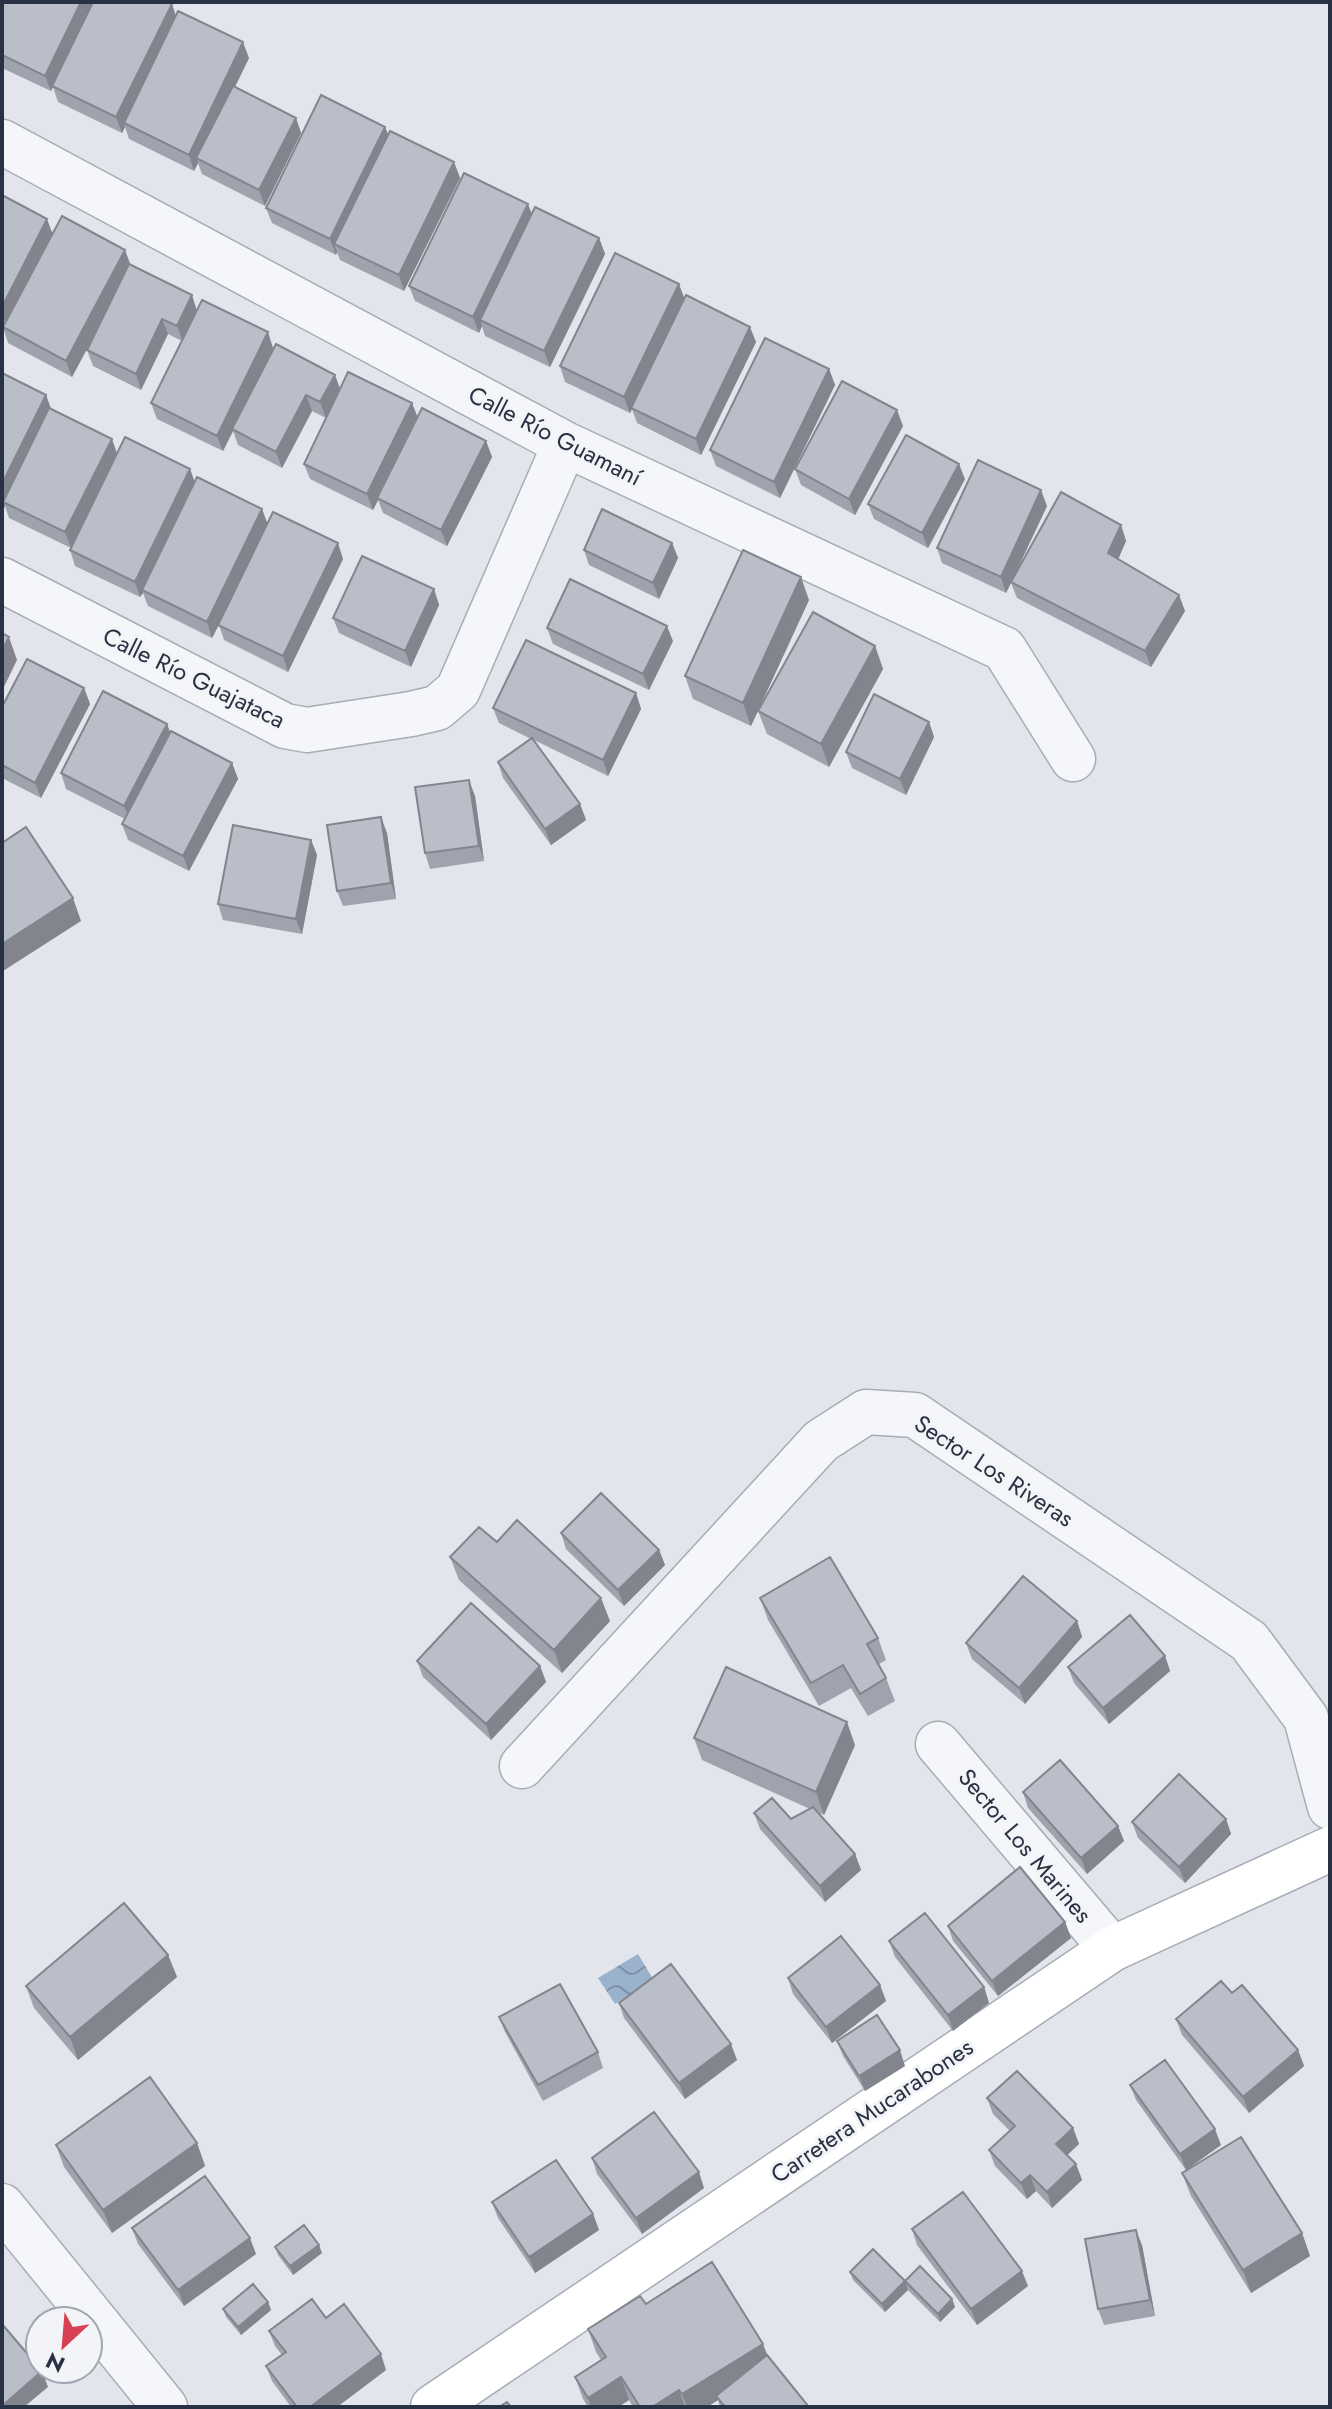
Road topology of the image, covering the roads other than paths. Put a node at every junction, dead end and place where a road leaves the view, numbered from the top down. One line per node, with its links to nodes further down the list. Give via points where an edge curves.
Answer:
1 (2, 142): 2 (street, Calle Río Guamaní)
2 (565, 444): 3 (street, Calle Río Guajataca, via 458,690 437,708 307,730 285,726); 4 (street, Calle Río Guamaní, via 1004,649)
3 (2, 580)
4 (1073, 759)
5 (938, 1744): 9 (street, Sector Los Marines)
6 (522, 1766): 7 (street, Sector Los Riveras, via 821,1441 866,1412 915,1415 1249,1641 1306,1718)
7 (1330, 1807)
8 (1330, 1849): 9 (street, Carretera Mucarabones)
9 (1112, 1949): 12 (street, Carretera Mucarabones)
10 (2, 2206): 11 (street)
11 (165, 2407)
12 (433, 2407)

